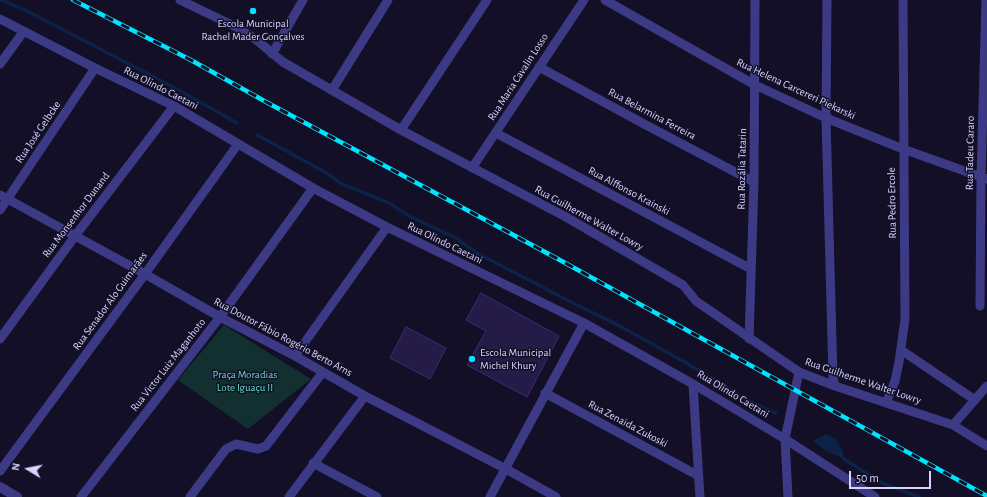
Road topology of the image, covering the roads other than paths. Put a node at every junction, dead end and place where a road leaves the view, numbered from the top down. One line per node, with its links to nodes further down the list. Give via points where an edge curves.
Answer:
1 (180, 0): 13 (street, Rua Guilherme Walter Lowry, via 236,26)
2 (303, 0): 13 (street)
3 (388, 0): 18 (street)
4 (488, 0): 21 (street)
5 (584, 0): 15 (street, Rua Maria Cavalin Losso)
6 (605, 0): 17 (street, Rua Helena Carcereri Piekarski)
7 (755, 0): 17 (street, Rua Rozália Tatarin)
8 (827, 0): 20 (street)
9 (903, 0): 24 (street, Rua Pedro Ercole)
10 (986, 0): 26 (street, Rua Tadeu Cararo)
11 (0, 19): 12 (street, Rua Olindo Caetani)
12 (24, 31): 14 (street); 16 (street, Rua Olindo Caetani)
13 (272, 54): 18 (street, Rua Guilherme Walter Lowry)
14 (0, 64)
15 (539, 67): 22 (street, Rua Maria Cavalin Losso); 27 (street, Rua Belarmina Ferreira)
16 (95, 68): 19 (street, Rua Olindo Caetani); 29 (street, Rua José Gelbcke)
17 (755, 85): 20 (street, Rua Helena Carcereri Piekarski); 27 (street, Rua Rozália Tatarin)
18 (332, 90): 21 (street, Rua Guilherme Walter Lowry)
19 (174, 106): 23 (street, Rua Olindo Caetani); 32 (street, Rua Monsenhor Dunand)
20 (826, 118): 24 (street, Rua Helena Carcereri Piekarski); 45 (street)
21 (401, 130): 25 (street, Rua Guilherme Walter Lowry)
22 (496, 133): 25 (street, Rua Maria Cavalin Losso); 33 (street, Rua Alffonso Krainski)
23 (238, 144): 28 (street, Rua Olindo Caetani); 34 (street, Rua Senador Alo Guimarães)
24 (903, 149): 26 (street, Rua Helena Carcereri Piekarski); 40 (street, Rua Pedro Ercole, via 905,319)
25 (472, 168): 38 (street, Rua Guilherme Walter Lowry, via 566,217 683,285 696,301)
26 (984, 178): 35 (street, Rua Tadeu Cararo)
27 (754, 182): 33 (street, Rua Rozália Tatarin)
28 (313, 188): 31 (street, Rua Olindo Caetani); 36 (street, Rua Victor Luiz Maganhoto)
29 (4, 197): 30 (street, Rua José Gelbcke); 32 (street, Rua Doutor Fábio Rogério Berto Arns)
30 (0, 210)
31 (387, 227): 37 (street, Rua Olindo Caetani); 41 (street)
32 (75, 236): 34 (street, Rua Doutor Fábio Rogério Berto Arns); 39 (street, Rua Monsenhor Dunand)
33 (751, 270): 38 (street, Rua Rozália Tatarin)
34 (145, 274): 36 (street, Rua Doutor Fábio Rogério Berto Arns); 56 (street, Rua Senador Alo Guimarães)
35 (980, 306)
36 (220, 318): 41 (street, Rua Doutor Fábio Rogério Berto Arns); 60 (street, Rua Victor Luiz Maganhoto)
37 (584, 323): 44 (street, Rua Olindo Caetani); 47 (street)
38 (749, 338): 43 (street, Rua Guilherme Walter Lowry)
39 (0, 339)
40 (901, 350): 49 (street); 50 (street, Rua Pedro Ercole, via 895,381)
41 (295, 356): 42 (street, Rua Doutor Fábio Rogério Berto Arns)
42 (323, 372): 48 (street, Rua Doutor Fábio Rogério Berto Arns); 61 (street, via 266,446 258,449 236,444 226,449)
43 (799, 372): 45 (street, Rua Guilherme Walter Lowry); 52 (street)
44 (693, 384): 52 (street, Rua Olindo Caetani); 57 (street)
45 (835, 386): 50 (street, Rua Guilherme Walter Lowry)
46 (987, 386): 49 (street)
47 (546, 393): 55 (street); 57 (street, Rua Zenaida Zukoski)
48 (365, 396): 54 (street); 55 (street, Rua Doutor Fábio Rogério Berto Arns)
49 (975, 400): 51 (street)
50 (886, 403): 51 (street, Rua Guilherme Walter Lowry)
51 (953, 425): 53 (street, Rua Guilherme Walter Lowry)
52 (785, 439): 67 (street); 68 (street, Rua Olindo Caetani)
53 (987, 446)
54 (313, 463): 62 (street); 63 (street)
55 (506, 469): 64 (street); 65 (street, Rua Doutor Fábio Rogério Berto Arns)
56 (0, 471)
57 (699, 476): 66 (street)
58 (0, 487): 59 (street)
59 (17, 497)
60 (82, 497)
61 (190, 497)
62 (289, 497)
63 (377, 497)
64 (490, 497)
65 (556, 497)
66 (700, 497)
67 (788, 497)
68 (875, 497)

